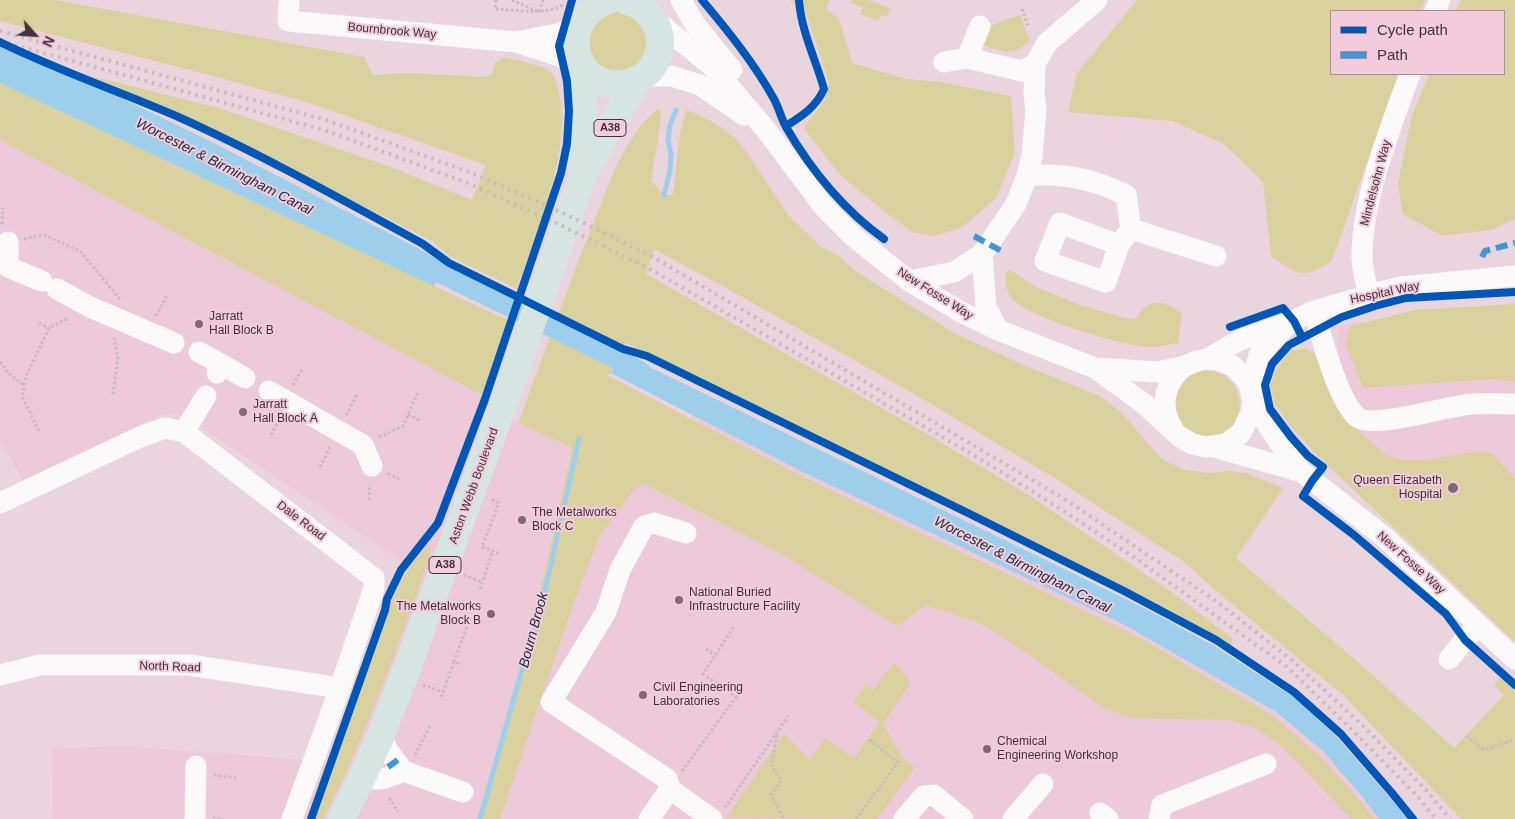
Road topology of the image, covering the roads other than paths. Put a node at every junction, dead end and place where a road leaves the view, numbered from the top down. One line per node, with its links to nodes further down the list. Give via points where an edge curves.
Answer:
1 (289, 0): 8 (street, Bournbrook Way, via 288,21)
2 (609, 0): 6 (highway, via 588,11)
3 (681, 0): 15 (street, New Fosse Way, via 761,113)
4 (1097, 0): 12 (street, via 1047,43)
5 (643, 7): 14 (highway, A38, via 660,32 661,44 651,69); 15 (street, New Fosse Way, via 712,66)
6 (575, 11): 8 (street); 11 (highway, A38, via 576,49)
7 (980, 26): 9 (street)
8 (516, 42): 11 (street)
9 (967, 58): 10 (street); 12 (street, via 1022,71)
10 (944, 62)
11 (581, 63): 14 (highway, via 589,74 601,81 628,83); 16 (highway, Aston Webb Boulevard / A38)
12 (1035, 64): 17 (street, via 1036,109)
13 (1410, 75): 24 (street, Mindelsohn Way, via 1380,161 1364,230 1362,259)
14 (640, 78): 15 (street, New Fosse Way, via 671,76 700,85); 16 (highway, Aston Webb Boulevard / A38)
15 (776, 128): 23 (street, New Fosse Way, via 824,206 854,237)
16 (583, 175): 50 (highway, Aston Webb Boulevard / A38, via 507,394)
17 (1027, 176): 19 (street, via 1016,204); 20 (street, via 1075,176 1107,186 1126,195 1125,237)
18 (8, 242): 21 (street)
19 (982, 254): 23 (street, via 954,272); 27 (street, via 986,307)
20 (1216, 256)
21 (4, 270): 28 (street, via 49,285 90,307 116,309)
22 (1515, 276): 24 (street, Hospital Way, via 1401,287)
23 (909, 281): 27 (street, New Fosse Way)
24 (1368, 295): 25 (street, Hospital Way)
25 (1314, 311): 26 (street, Hospital Way); 37 (street, via 1334,375 1351,411 1359,419 1381,421 1472,404)
26 (1289, 323): 30 (street, Hospital Way, via 1240,340); 35 (street, Hospital Way, via 1259,355)
27 (998, 330): 32 (street, New Fosse Way)
28 (174, 342)
29 (198, 352): 33 (street, via 219,368)
30 (1207, 359): 31 (street, New Fosse Way); 35 (street, New Fosse Way, via 1233,366 1246,379)
31 (1185, 366): 32 (street, New Fosse Way, via 1156,372); 38 (street, via 1173,378 1166,392 1165,408)
32 (1095, 368): 38 (street, New Fosse Way)
33 (245, 378)
34 (269, 391): 41 (street, via 363,445)
35 (1251, 395): 40 (street, via 1250,419 1242,432 1226,444); 42 (street, New Fosse Way, via 1278,441)
36 (206, 396): 39 (street)
37 (1515, 404)
38 (1173, 430): 40 (street, New Fosse Way, via 1192,444)
39 (184, 432): 43 (street, via 165,428 140,437); 49 (street, Dale Road, via 374,578 374,588)
40 (1214, 447): 42 (street, New Fosse Way)
41 (372, 466)
42 (1302, 472): 45 (street, New Fosse Way, via 1383,536)
43 (0, 503)
44 (686, 533): 56 (street, via 654,522 644,526 620,570 606,612 551,702 667,779)
45 (1478, 624): 46 (street); 47 (street, New Fosse Way)
46 (1449, 659)
47 (1515, 659)
48 (0, 675): 49 (street, North Road, via 40,665 189,665)
49 (340, 688): 60 (street, Dale Road)
50 (381, 734): 52 (street, via 387,749); 54 (highway, Aston Webb Boulevard / A38)
51 (1266, 764): 66 (street, via 1162,805)
52 (407, 765): 54 (street, via 386,779 374,781); 57 (street)
53 (196, 766): 59 (street)
54 (362, 777): 61 (highway, Aston Webb Boulevard / A38)
55 (1043, 784): 65 (street)
56 (670, 789): 58 (street); 62 (street)
57 (463, 792)
58 (718, 814)
59 (195, 819)
60 (292, 819)
61 (340, 819)
62 (649, 819)
63 (904, 819): 64 (street, via 924,796 934,794)
64 (963, 819)
65 (1013, 819)
66 (1159, 819)

